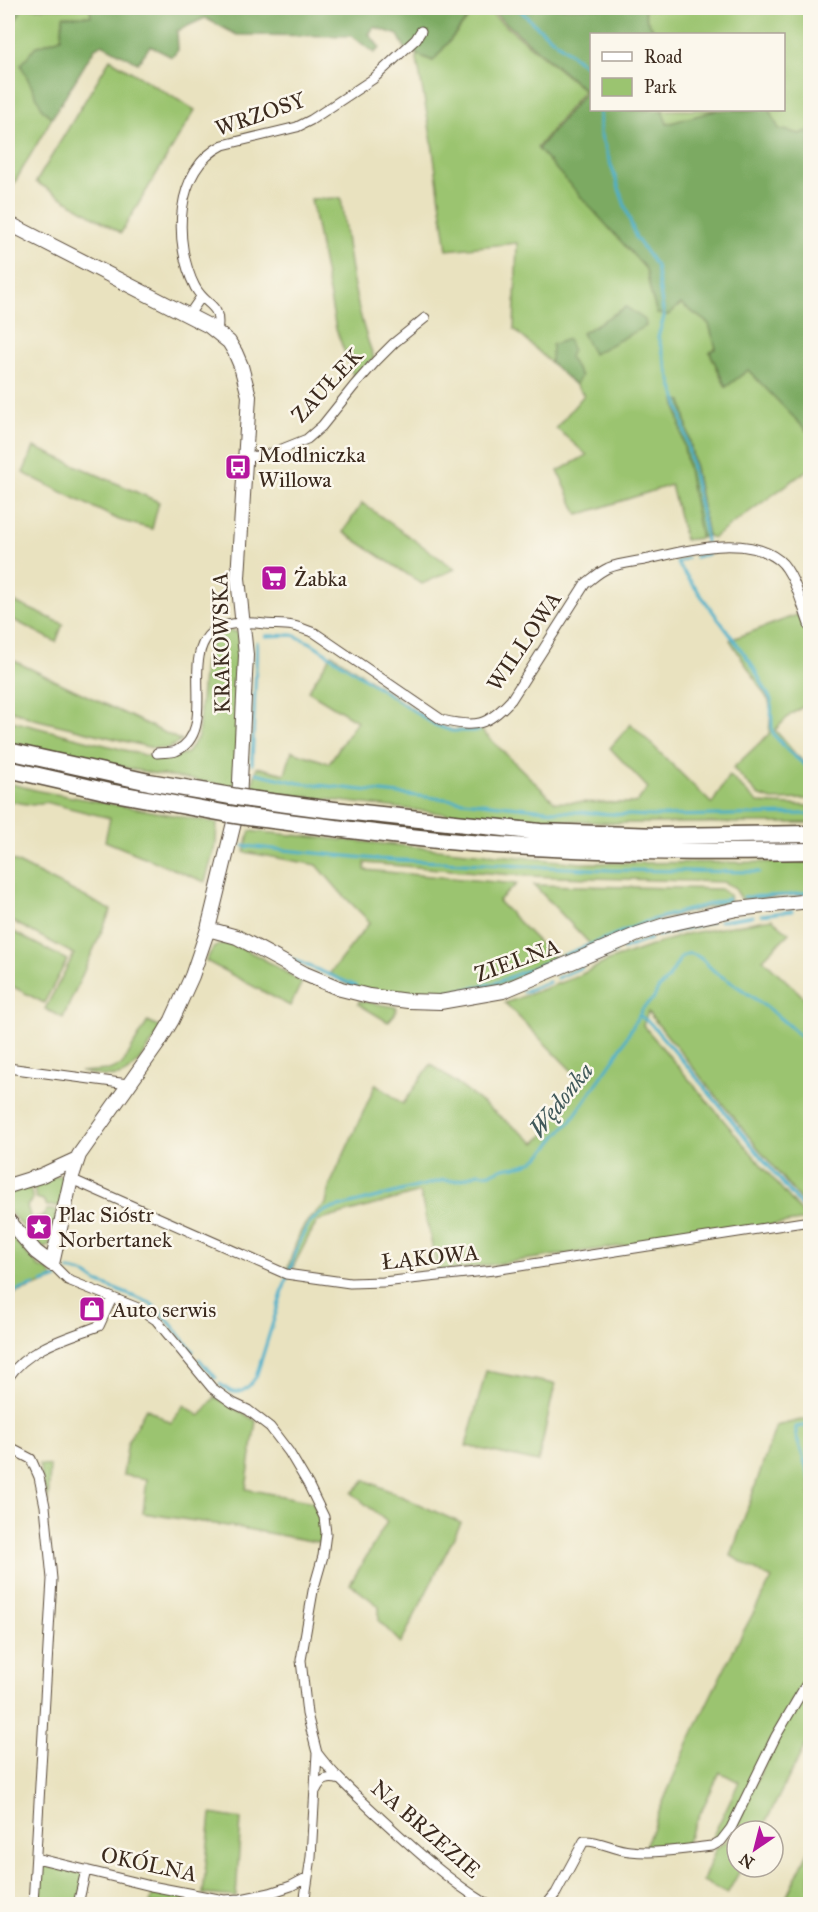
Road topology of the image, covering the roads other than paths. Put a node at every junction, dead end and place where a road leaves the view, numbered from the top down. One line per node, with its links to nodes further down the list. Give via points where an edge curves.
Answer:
1 (421, 32): 3 (street, WRZOSY, via 373,79 311,120 224,146 202,162 190,182 180,233 187,265)
2 (8, 223): 4 (street, KRAKOWSKA)
3 (201, 297): 4 (street); 6 (street, WRZOSY, via 218,312)
4 (188, 316): 6 (street, KRAKOWSKA)
5 (425, 318): 7 (street, ZAUŁEK, via 376,361 307,439 267,455)
6 (217, 333): 7 (street, KRAKOWSKA, via 229,342 246,380)
7 (247, 456): 8 (street, KRAKOWSKA, via 238,578)
8 (244, 621): 9 (street, WILLOWA, via 293,626 315,633 442,720 463,725 495,717 511,700 585,584 611,567 687,550 748,548 781,561); 11 (street, via 208,636 197,666 197,719 193,732 175,751); 16 (street, KRAKOWSKA, via 241,788 235,827)
9 (810, 627)
10 (8, 751): 13 (highway, bridge, via 148,782 249,799 540,832 670,837)
11 (157, 753)
12 (8, 769): 14 (highway, bridge, via 248,817 468,843 727,853)
13 (810, 834)
14 (810, 851)
15 (810, 901): 16 (street, ZIELNA, via 737,909 665,925 503,991 440,1002 369,996 342,989 237,937)
16 (208, 929): 18 (street, KRAKOWSKA, via 172,1020)
17 (8, 1068): 18 (street)
18 (128, 1084): 19 (street, KRAKOWSKA)
19 (77, 1159): 20 (street); 21 (street)
20 (71, 1179): 23 (street, ŁĄKOWA, via 286,1274 350,1283 494,1270); 24 (street)
21 (8, 1186)
22 (8, 1220): 24 (street)
23 (810, 1221)
24 (52, 1264): 25 (street, via 68,1280)
25 (112, 1298): 26 (street, via 99,1326 56,1341 35,1353); 29 (street, via 156,1320 212,1388 270,1427 318,1503 326,1533 301,1660 307,1714)
26 (8, 1378)
27 (8, 1447): 32 (street, via 31,1459 39,1477 52,1579)
28 (810, 1678): 39 (street, via 721,1841 712,1846 640,1852 584,1841)
29 (317, 1753): 30 (street, NA BRZEZIE); 31 (street)
30 (340, 1780): 31 (street, NA BRZEZIE, via 324,1780); 38 (street, NA BRZEZIE, via 435,1866)
31 (314, 1793): 34 (street)
32 (36, 1858): 33 (street, OKÓLNA); 35 (street)
33 (86, 1870): 34 (street, OKÓLNA, via 224,1900 270,1893); 36 (street, OKÓLNA)
34 (308, 1877): 37 (street)
35 (33, 1905)
36 (78, 1905)
37 (304, 1905)
38 (487, 1905)
39 (548, 1905)

